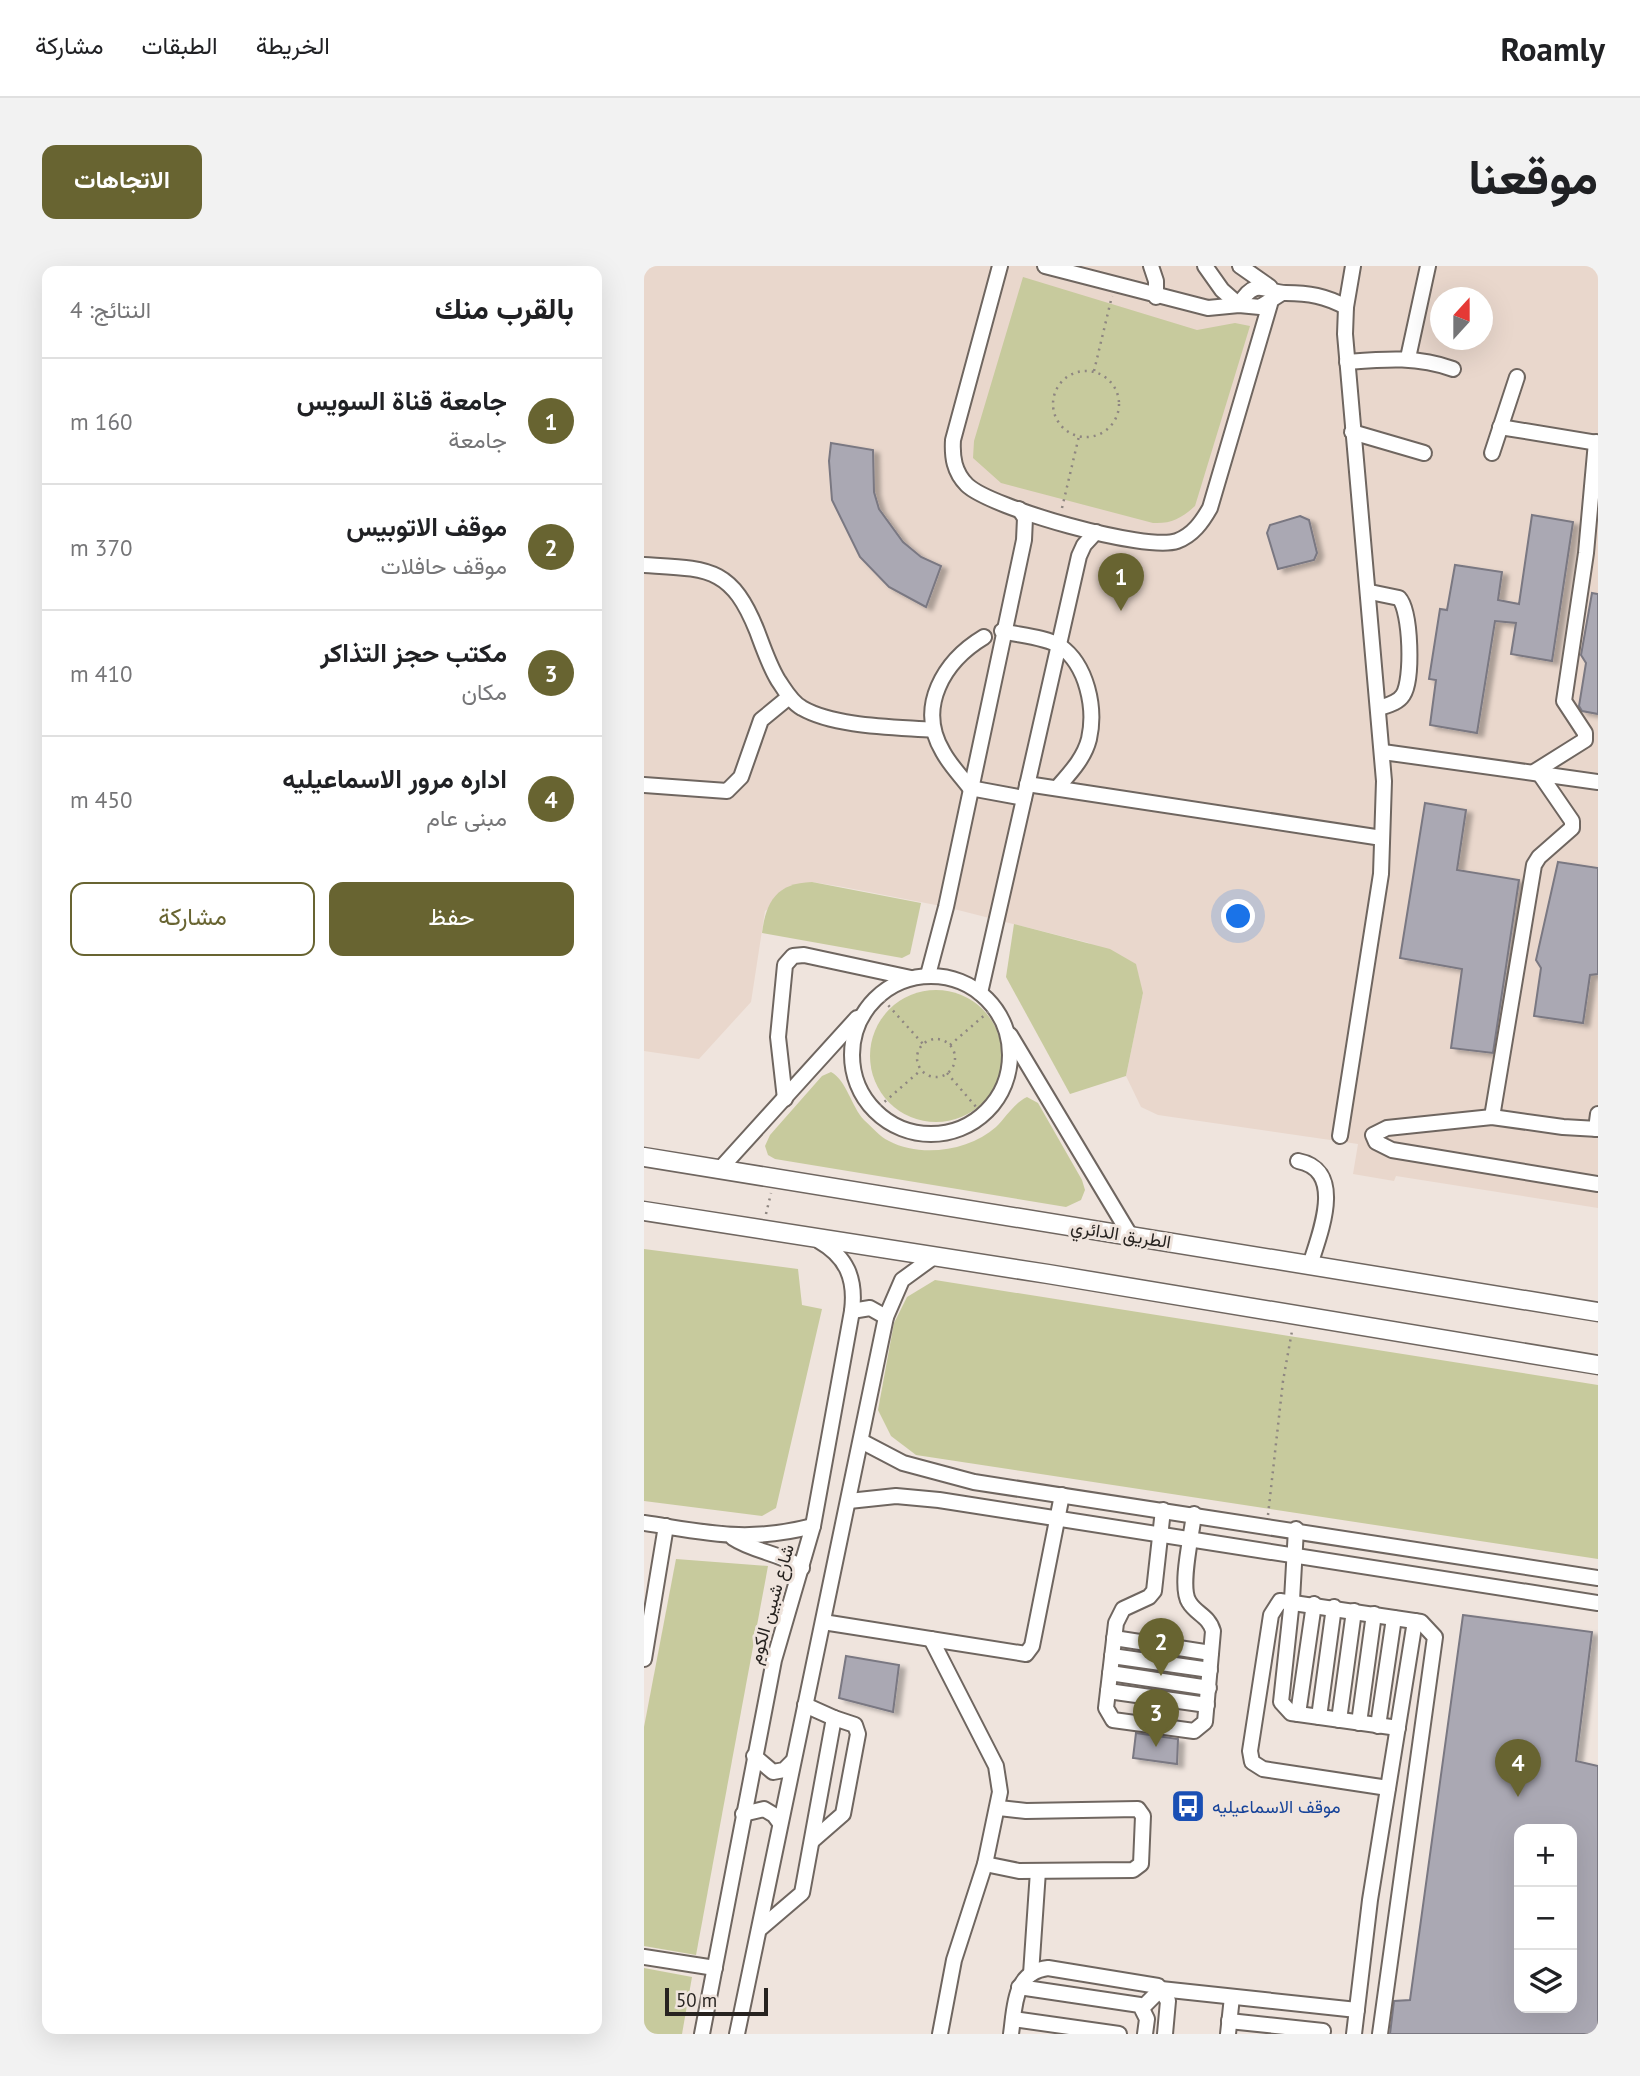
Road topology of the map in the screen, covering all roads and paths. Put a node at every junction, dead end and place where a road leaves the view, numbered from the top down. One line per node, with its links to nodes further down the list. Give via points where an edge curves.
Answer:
1 (1000, 266): 27 (street, via 952,457 957,473 968,485)
2 (1045, 266): 8 (street)
3 (1151, 266): 12 (street)
4 (1205, 266): 14 (street)
5 (1240, 266): 9 (street)
6 (1352, 266): 15 (street)
7 (1428, 266): 16 (street)
8 (1069, 269): 10 (street)
9 (1252, 271): 11 (street)
10 (1114, 286): 12 (street); 19 (path)
11 (1277, 290): 13 (street); 14 (street, via 1251,290); 15 (street, via 1314,294)
12 (1156, 297): 14 (street, via 1208,308)
13 (1270, 304): 14 (street); 29 (street, via 1217,490 1201,524 1190,535 1150,544)
14 (1239, 305)
15 (1346, 307): 17 (street)
16 (1408, 358): 17 (street); 18 (street)
17 (1347, 362): 22 (street)
18 (1453, 369)
19 (1094, 372): 23 (path, via 1118,394 1117,416 1102,433); 23 (path, via 1073,373 1053,397 1061,426)
20 (1517, 377): 21 (street)
21 (1500, 427): 24 (street); 26 (street)
22 (1352, 432): 25 (street); 31 (street)
23 (1079, 436): 28 (path)
24 (1597, 443): 39 (street, via 1564,701 1585,740)
25 (1424, 453)
26 (1492, 453)
27 (1019, 509): 28 (street); 32 (street, via 1025,530)
28 (1059, 521): 29 (street)
29 (1096, 532): 34 (street, via 1079,556)
30 (644, 565): 35 (street, via 689,569 729,582 746,604)
31 (1370, 592): 36 (street); 36 (street, via 1399,598 1407,612 1406,692 1398,701)
32 (1002, 631): 34 (street); 42 (street)
33 (984, 637): 37 (street, via 957,656 939,683)
34 (1059, 645): 43 (street, via 1087,684 1091,714 1089,741 1076,767); 44 (street)
35 (789, 697): 37 (street, via 802,708 833,719); 41 (street, via 761,720 741,777 727,791)
36 (1379, 708): 38 (street)
37 (933, 730): 42 (street)
38 (1383, 752): 39 (street); 45 (street)
39 (1537, 773): 40 (street); 58 (street, via 1572,821 1572,828 1535,865)
40 (1598, 782)
41 (644, 785)
42 (970, 788): 44 (street); 46 (street)
43 (1056, 788): 44 (street); 45 (street)
44 (1025, 791): 48 (street)
45 (1382, 838): 61 (street, via 1381,874)
46 (928, 975): 47 (street); 48 (street, via 963,982)
47 (913, 978): 49 (street); 56 (street, via 793,956 785,965 778,1037)
48 (980, 993): 50 (street)
49 (874, 1000): 52 (path); 56 (street); 57 (street, via 857,1024 852,1058 860,1092)
50 (994, 1007): 51 (street); 53 (path)
51 (1005, 1026): 59 (street, via 1010,1068 993,1105); 69 (street)
52 (923, 1044): 53 (path, via 936,1039); 54 (path, via 917,1058)
53 (950, 1045): 55 (path, via 955,1060)
54 (921, 1070): 55 (path, via 930,1076); 57 (path)
55 (947, 1073): 59 (path, via 977,1108)
56 (785, 1099): 64 (street)
57 (874, 1111): 59 (street, via 902,1128 935,1134 957,1130)
58 (1492, 1117): 60 (street); 65 (street, via 1387,1128 1373,1135 1392,1150)
59 (977, 1119)
60 (1597, 1124)
61 (1340, 1136)
62 (644, 1157): 64 (main road, الطريق الدائري)
63 (1298, 1161): 72 (street, via 1310,1163 1326,1182)
64 (720, 1169): 66 (main road, الطريق الدائري)
65 (1598, 1184)
66 (769, 1188): 68 (path); 69 (main road, الطريق الدائري)
67 (644, 1211): 68 (main road)
68 (763, 1231): 70 (main road)
69 (1130, 1235): 72 (main road, الطريق الدائري)
70 (818, 1240): 71 (main road); 73 (street, شارع شبين الكوم, via 833,1249 852,1277)
71 (935, 1256): 75 (main road); 76 (street, via 902,1280)
72 (1310, 1265): 74 (main road, الطريق الدائري)
73 (852, 1311): 76 (street, via 870,1308); 87 (street, شارع شبين الكوم)
74 (1598, 1312)
75 (1296, 1315): 77 (main road); 85 (path, via 1283,1381)
76 (886, 1317): 78 (street)
77 (1598, 1365)
78 (861, 1441): 79 (street, via 928,1471); 80 (street)
79 (1062, 1495): 81 (street); 83 (street)
80 (849, 1501): 83 (street, via 914,1497); 103 (street)
81 (1163, 1510): 82 (street); 89 (street)
82 (1194, 1514): 85 (street); 91 (street)
83 (1058, 1519): 89 (street); 105 (street, via 1028,1652)
84 (644, 1523): 86 (street)
85 (1267, 1525): 88 (street)
86 (666, 1526): 90 (street); 108 (street)
87 (813, 1526): 90 (street); 93 (street, شارع شبين الكوم)
88 (1296, 1530): 92 (street); 94 (street)
89 (1161, 1534): 91 (street); 104 (street, via 1154,1591 1123,1609)
90 (732, 1537): 93 (street)
91 (1192, 1539): 92 (street); 106 (street, via 1186,1595 1211,1624)
92 (1293, 1555): 95 (street); 96 (street)
93 (803, 1567): 122 (street, شارع شبين الكوم, via 780,1629)
94 (1598, 1578)
95 (1292, 1600): 97 (street); 115 (street, via 1280,1694 1285,1708); 124 (street, via 1280,1601 1272,1609 1249,1755 1252,1762 1263,1769)
96 (1598, 1603)
97 (1314, 1604): 98 (street); 115 (street)
98 (1334, 1607): 99 (street); 116 (street)
99 (1354, 1611): 100 (street); 118 (street)
100 (1374, 1614): 101 (street); 119 (street)
101 (1394, 1618): 102 (street); 120 (street)
102 (1415, 1621): 121 (street); 132 (street, via 1432,1631 1435,1644)
103 (823, 1622): 105 (street); 113 (street)
104 (1114, 1638): 106 (street); 107 (street)
105 (931, 1639): 125 (street, via 996,1766)
106 (1211, 1653): 109 (street)
107 (1112, 1656): 109 (street); 110 (street)
108 (644, 1659)
109 (1210, 1670): 111 (street)
110 (1110, 1674): 111 (street); 112 (street)
111 (1209, 1688): 114 (street)
112 (1108, 1691): 114 (street); 114 (street, via 1107,1713 1117,1721 1194,1731 1205,1722)
113 (804, 1705): 117 (street); 123 (street)
114 (1207, 1705)
115 (1298, 1714): 116 (street)
116 (1318, 1717): 118 (street)
117 (834, 1718): 128 (street); 128 (street, via 855,1725 858,1734 843,1814)
118 (1339, 1720): 119 (street)
119 (1359, 1723): 120 (street)
120 (1378, 1726): 121 (street)
121 (1398, 1728): 124 (street)
122 (754, 1756): 123 (street, via 773,1772); 126 (street, شارع شبين الكوم)
123 (792, 1762): 127 (street)
124 (1388, 1788): 131 (street)
125 (999, 1808): 129 (street); 130 (street, via 1142,1812 1137,1870)
126 (743, 1814): 127 (street, via 764,1810); 135 (street, شارع شبين الكوم)
127 (780, 1823): 133 (street)
128 (812, 1841): 133 (street, via 802,1893)
129 (985, 1864): 130 (street); 149 (street, via 954,1960)
130 (1038, 1871): 136 (street)
131 (1370, 1900): 132 (street); 142 (street)
132 (1396, 1904): 154 (street)
133 (761, 1928): 145 (street)
134 (644, 1957): 135 (street)
135 (715, 1968): 147 (street, شارع شبين الكوم)
136 (1031, 1974): 137 (street); 138 (street, via 1048,1968)
137 (1019, 1987): 140 (street); 143 (street)
138 (1161, 1989): 139 (street); 140 (street); 152 (street, via 1168,2001)
139 (1232, 1997): 141 (street); 144 (street)
140 (1143, 2007): 151 (street)
141 (1325, 2007): 142 (street); 146 (street)
142 (1357, 2010): 153 (street)
143 (1012, 2026): 150 (street)
144 (1228, 2028): 146 (street)
145 (737, 2033): 148 (street)
146 (1323, 2033)
147 (702, 2034)
148 (753, 2034)
149 (940, 2034)
150 (1119, 2034)
151 (1145, 2034)
152 (1165, 2034)
153 (1354, 2034)
154 (1380, 2034)

